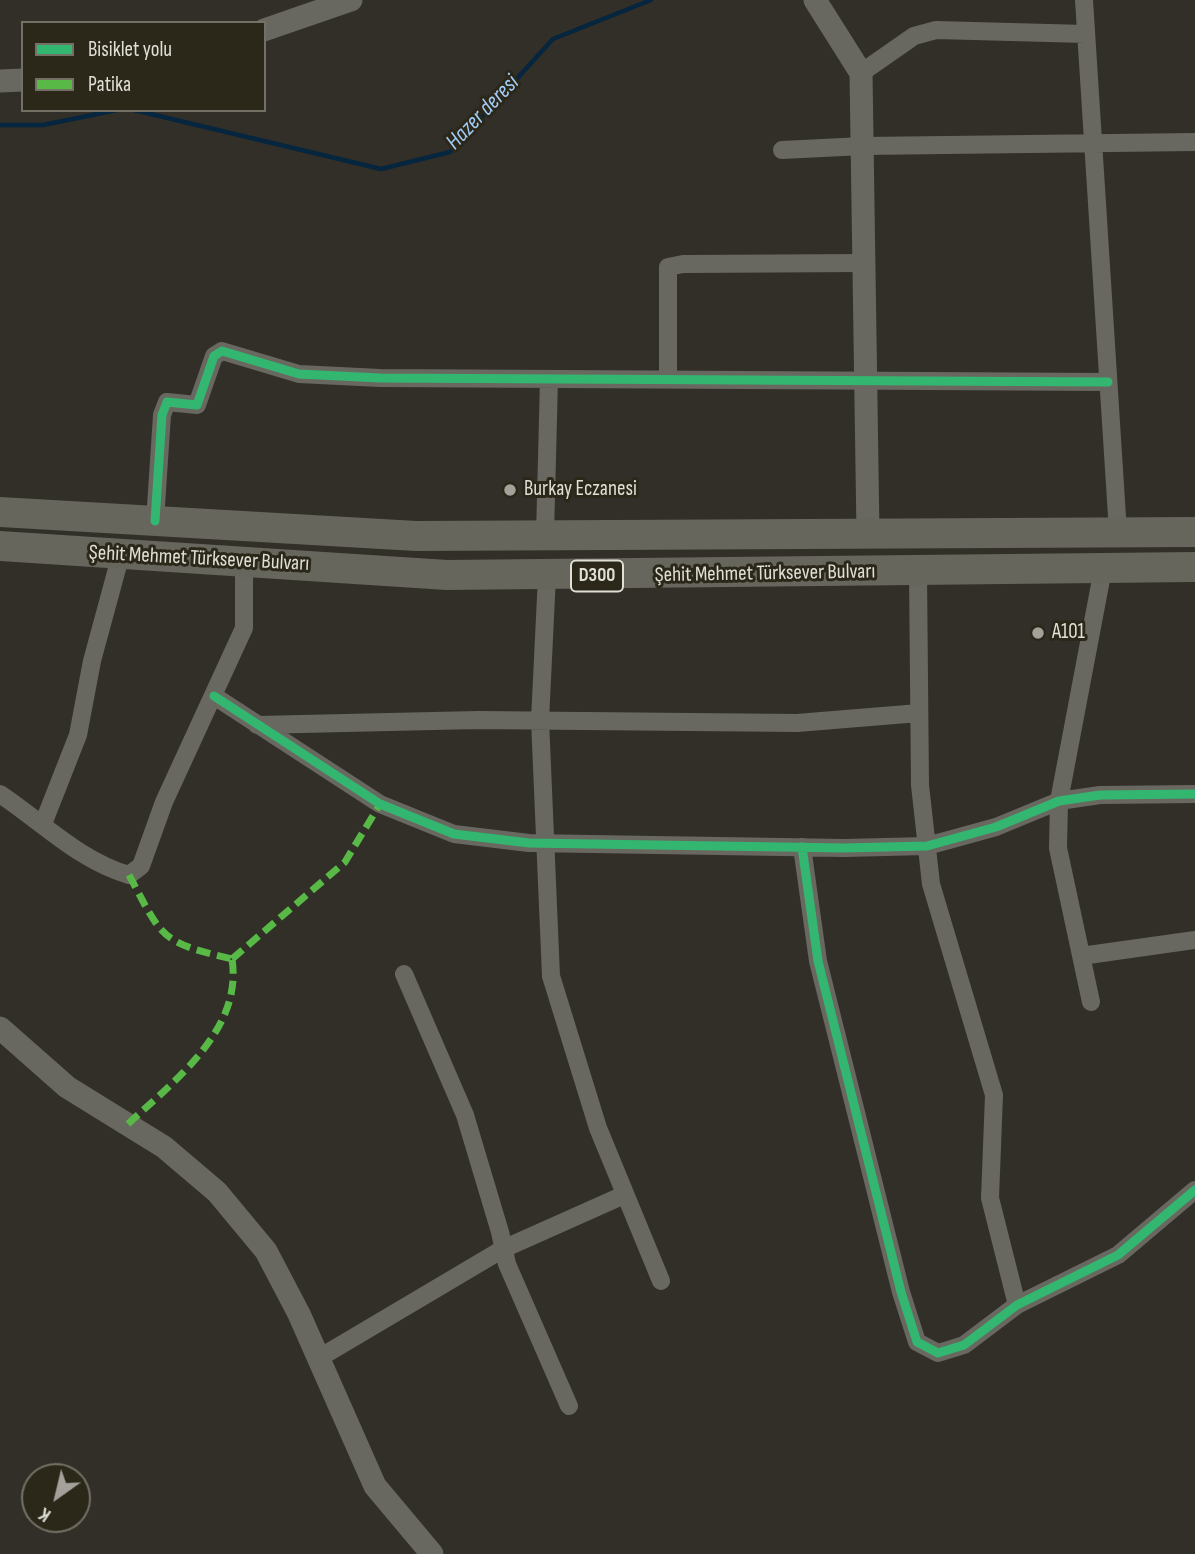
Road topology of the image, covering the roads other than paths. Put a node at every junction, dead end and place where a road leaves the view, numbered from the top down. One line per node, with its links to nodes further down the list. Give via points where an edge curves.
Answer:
1 (351, 0): 4 (street)
2 (815, 0): 6 (street)
3 (1084, 0): 5 (street)
4 (266, 29)
5 (1086, 34): 6 (street, via 936,30 914,36); 10 (street)
6 (861, 73): 11 (street)
7 (0, 80): 8 (street)
8 (21, 80)
9 (1195, 142): 10 (street)
10 (1093, 144): 11 (street); 17 (street)
11 (863, 146): 12 (street); 13 (street)
12 (782, 150)
13 (865, 263): 15 (street, via 668,267); 16 (street)
14 (549, 379): 15 (street); 19 (street, via 299,374 222,351 214,356 197,405 167,402 162,415); 23 (street)
15 (668, 379): 16 (street)
16 (866, 380): 17 (street); 22 (street)
17 (1108, 382): 20 (street)
18 (0, 512): 19 (highway, Şehit Mehmet Türksever Bulvarı / D300)
19 (155, 521): 23 (highway, Şehit Mehmet Türksever Bulvarı / D300, via 416,536)
20 (1118, 532): 21 (highway, Şehit Mehmet Türksever Bulvarı / D300); 22 (highway, Şehit Mehmet Türksever Bulvarı / D300)
21 (1195, 532)
22 (868, 534): 23 (highway, Şehit Mehmet Türksever Bulvarı / D300)
23 (545, 535)
24 (0, 546): 25 (highway, Şehit Mehmet Türksever Bulvarı / D300)
25 (121, 554): 26 (highway, Şehit Mehmet Türksever Bulvarı / D300); 38 (street, via 78,735)
26 (244, 560): 30 (highway, Şehit Mehmet Türksever Bulvarı / D300, via 447,575); 31 (street, via 244,628)
27 (1195, 567): 28 (highway, Şehit Mehmet Türksever Bulvarı / D300)
28 (1103, 569): 29 (highway, Şehit Mehmet Türksever Bulvarı / D300); 37 (street)
29 (918, 572): 30 (highway, Şehit Mehmet Türksever Bulvarı / D300); 32 (street)
30 (547, 576): 33 (street)
31 (214, 696): 34 (street); 38 (street, via 164,802 141,866 129,875 110,870)
32 (919, 713): 33 (street, via 797,723); 40 (street)
33 (540, 720): 34 (street); 39 (street)
34 (257, 725): 39 (street, via 380,804 454,834)
35 (0, 794): 38 (street)
36 (1195, 794): 37 (street, via 1100,795)
37 (1059, 801): 40 (street, via 996,827); 43 (street, via 1058,848)
38 (43, 824)
39 (544, 843): 41 (street); 48 (street, via 551,976)
40 (927, 846): 41 (street); 51 (street, via 931,884 994,1095 990,1198)
41 (802, 847): 51 (street, via 818,961 917,1342 939,1353 964,1345)
42 (1195, 940): 43 (street)
43 (1081, 956): 45 (street)
44 (404, 974): 49 (street, via 465,1115)
45 (1091, 1002)
46 (0, 1028): 52 (street, via 67,1087 164,1147 217,1192 266,1251)
47 (1195, 1189): 51 (street, via 1118,1255)
48 (624, 1195): 49 (street); 50 (street)
49 (503, 1249): 52 (street); 53 (street)
50 (661, 1281)
51 (1017, 1305)
52 (319, 1358): 54 (street, via 375,1486)
53 (569, 1406)
54 (432, 1554)

